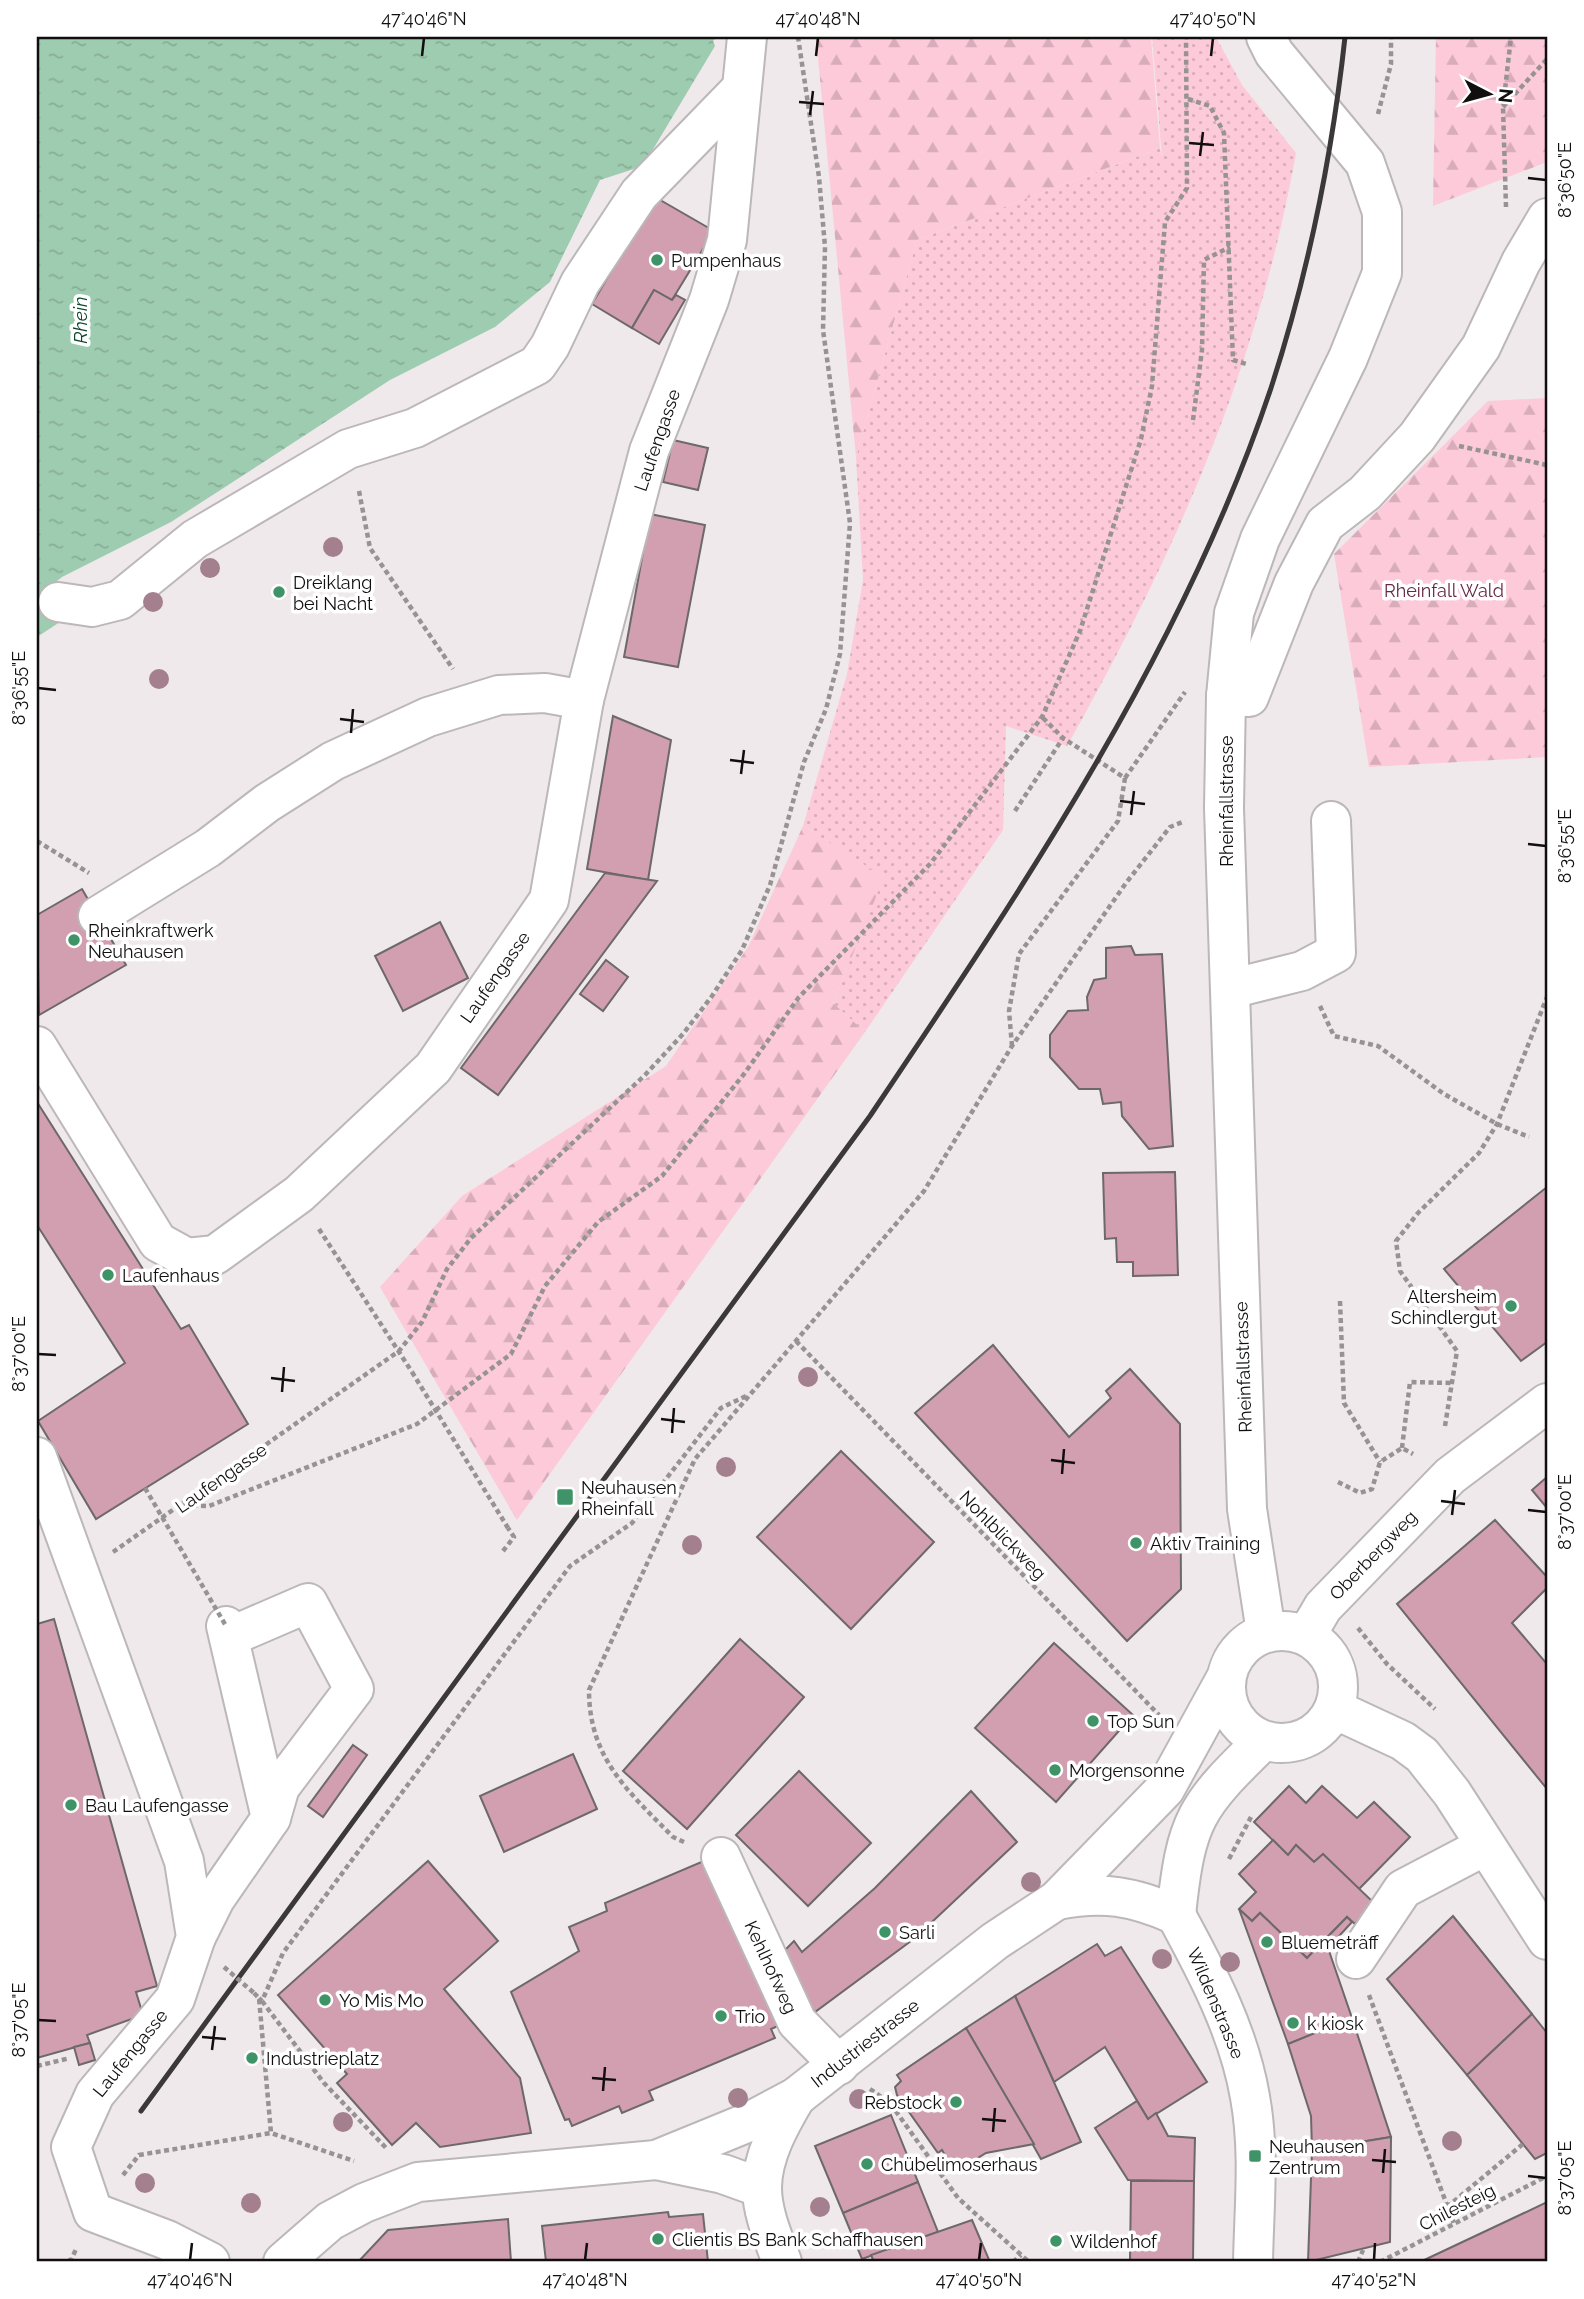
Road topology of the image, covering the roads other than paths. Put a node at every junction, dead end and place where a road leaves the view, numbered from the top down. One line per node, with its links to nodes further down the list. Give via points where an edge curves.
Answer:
1 (747, 37): 3 (street, Laufengasse)
2 (1266, 37): 6 (street, Rheinfallstrasse, via 1274,53 1365,163 1382,212 1382,273 1348,358 1260,539 1234,613)
3 (741, 89): 5 (street, via 639,194 580,283 537,365 415,428 348,449 195,539 120,600 92,607); 7 (street, Laufengasse, via 727,240 709,300 649,451)
4 (1547, 218): 6 (street, via 1481,347 1417,437 1365,493 1325,524 1294,583 1249,697)
5 (58, 602)
6 (1226, 696): 10 (street, Rheinfallstrasse, via 1224,808)
7 (584, 700): 9 (street, via 545,693 499,695 428,717 333,761 208,848); 11 (street, Laufengasse, via 549,900 433,1068 299,1194 215,1255 187,1258 158,1242)
8 (1331, 821): 10 (street, via 1336,953 1303,971)
9 (99, 898)
10 (1230, 989): 14 (street, Rheinfallstrasse, via 1247,1509)
11 (37, 1046)
12 (1547, 1403): 15 (street, Oberbergweg, via 1450,1476 1323,1607)
13 (37, 1457): 24 (street, Laufengasse, via 184,1861)
14 (1266, 1632): 15 (street, via 1286,1630); 16 (street, via 1247,1642 1233,1658)
15 (1306, 1636): 17 (street, via 1321,1646 1334,1667 1338,1693)
16 (1226, 1678): 18 (street, via 1226,1698 1233,1716 1246,1731); 22 (street, Industriestrasse, via 1157,1799)
17 (1334, 1709): 18 (street, via 1325,1724 1305,1738 1280,1744); 20 (street, via 1403,1741 1422,1755)
18 (1264, 1741): 23 (street, via 1198,1812 1181,1859)
19 (271, 1818): 19 (street, via 227,1631 308,1603 355,1689 279,1787); 24 (street, via 215,1899)
20 (1485, 1846): 25 (street); 26 (street, via 1403,1889)
21 (721, 1857): 27 (street, Kehlhofweg, via 797,2022)
22 (1057, 1900): 23 (street, Industriestrasse, via 1090,1894 1128,1898); 27 (street, Industriestrasse, via 995,1941)
23 (1176, 1915): 34 (street, Wildenstrasse, via 1225,2014 1250,2096 1255,2156)
24 (196, 1937): 31 (street, Laufengasse, via 175,1999 95,2094 71,2147 93,2213 167,2240)
25 (1547, 1940)
26 (1356, 1959)
27 (839, 2065): 28 (street, Industriestrasse)
28 (796, 2097): 29 (street, Industriestrasse, via 749,2122); 30 (street, via 775,2132)
29 (656, 2160): 30 (street, Industriestrasse, via 723,2174); 32 (street, Industriestrasse, via 418,2182 330,2221)
30 (762, 2188): 33 (street)
31 (210, 2262)
32 (283, 2262)
33 (782, 2262)
34 (1253, 2262)

